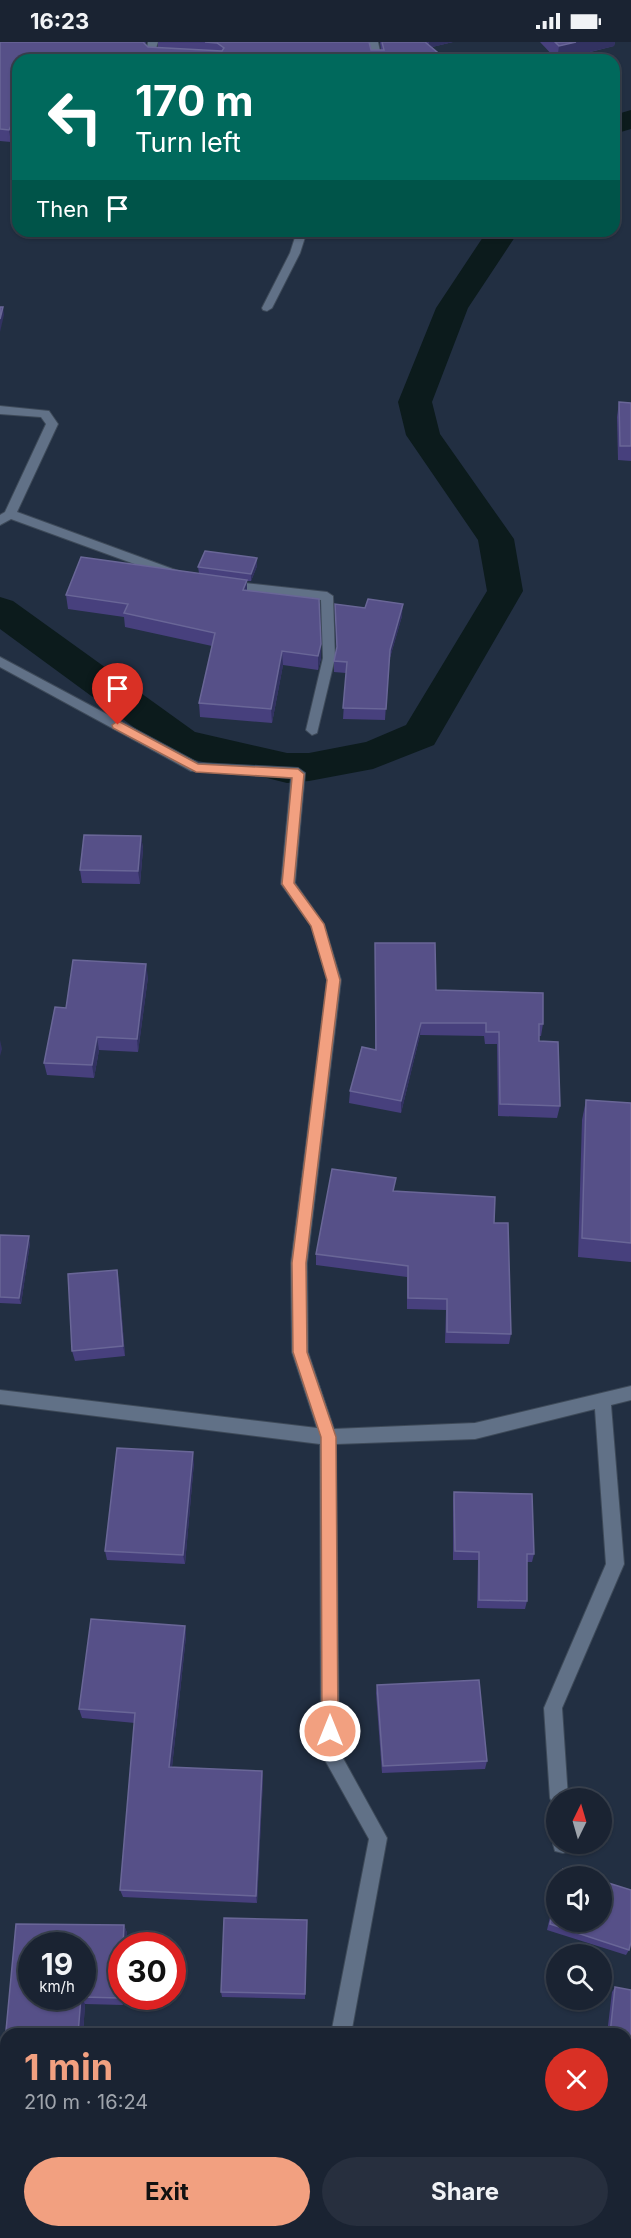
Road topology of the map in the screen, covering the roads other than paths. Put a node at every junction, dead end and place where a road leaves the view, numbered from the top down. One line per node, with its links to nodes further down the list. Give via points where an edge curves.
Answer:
1 (153, 42): 2 (street, via 149,53)
2 (160, 54)
3 (300, 237): 4 (street)
4 (267, 308)
5 (0, 410): 6 (street, via 45,414 52,424)
6 (5, 518): 7 (street)
7 (185, 578)
8 (217, 584): 10 (street, via 327,597 329,658)
9 (0, 661): 14 (street, via 196,768 298,774 288,884 317,924 334,980 299,1263 300,1352)
10 (312, 730)
11 (631, 1393): 13 (street)
12 (0, 1397): 14 (street)
13 (602, 1399): 14 (street, via 476,1431); 15 (street, via 615,1564 553,1708)
14 (328, 1437): 16 (street, via 330,1753 378,1838)
15 (558, 1788)
16 (342, 2028)

